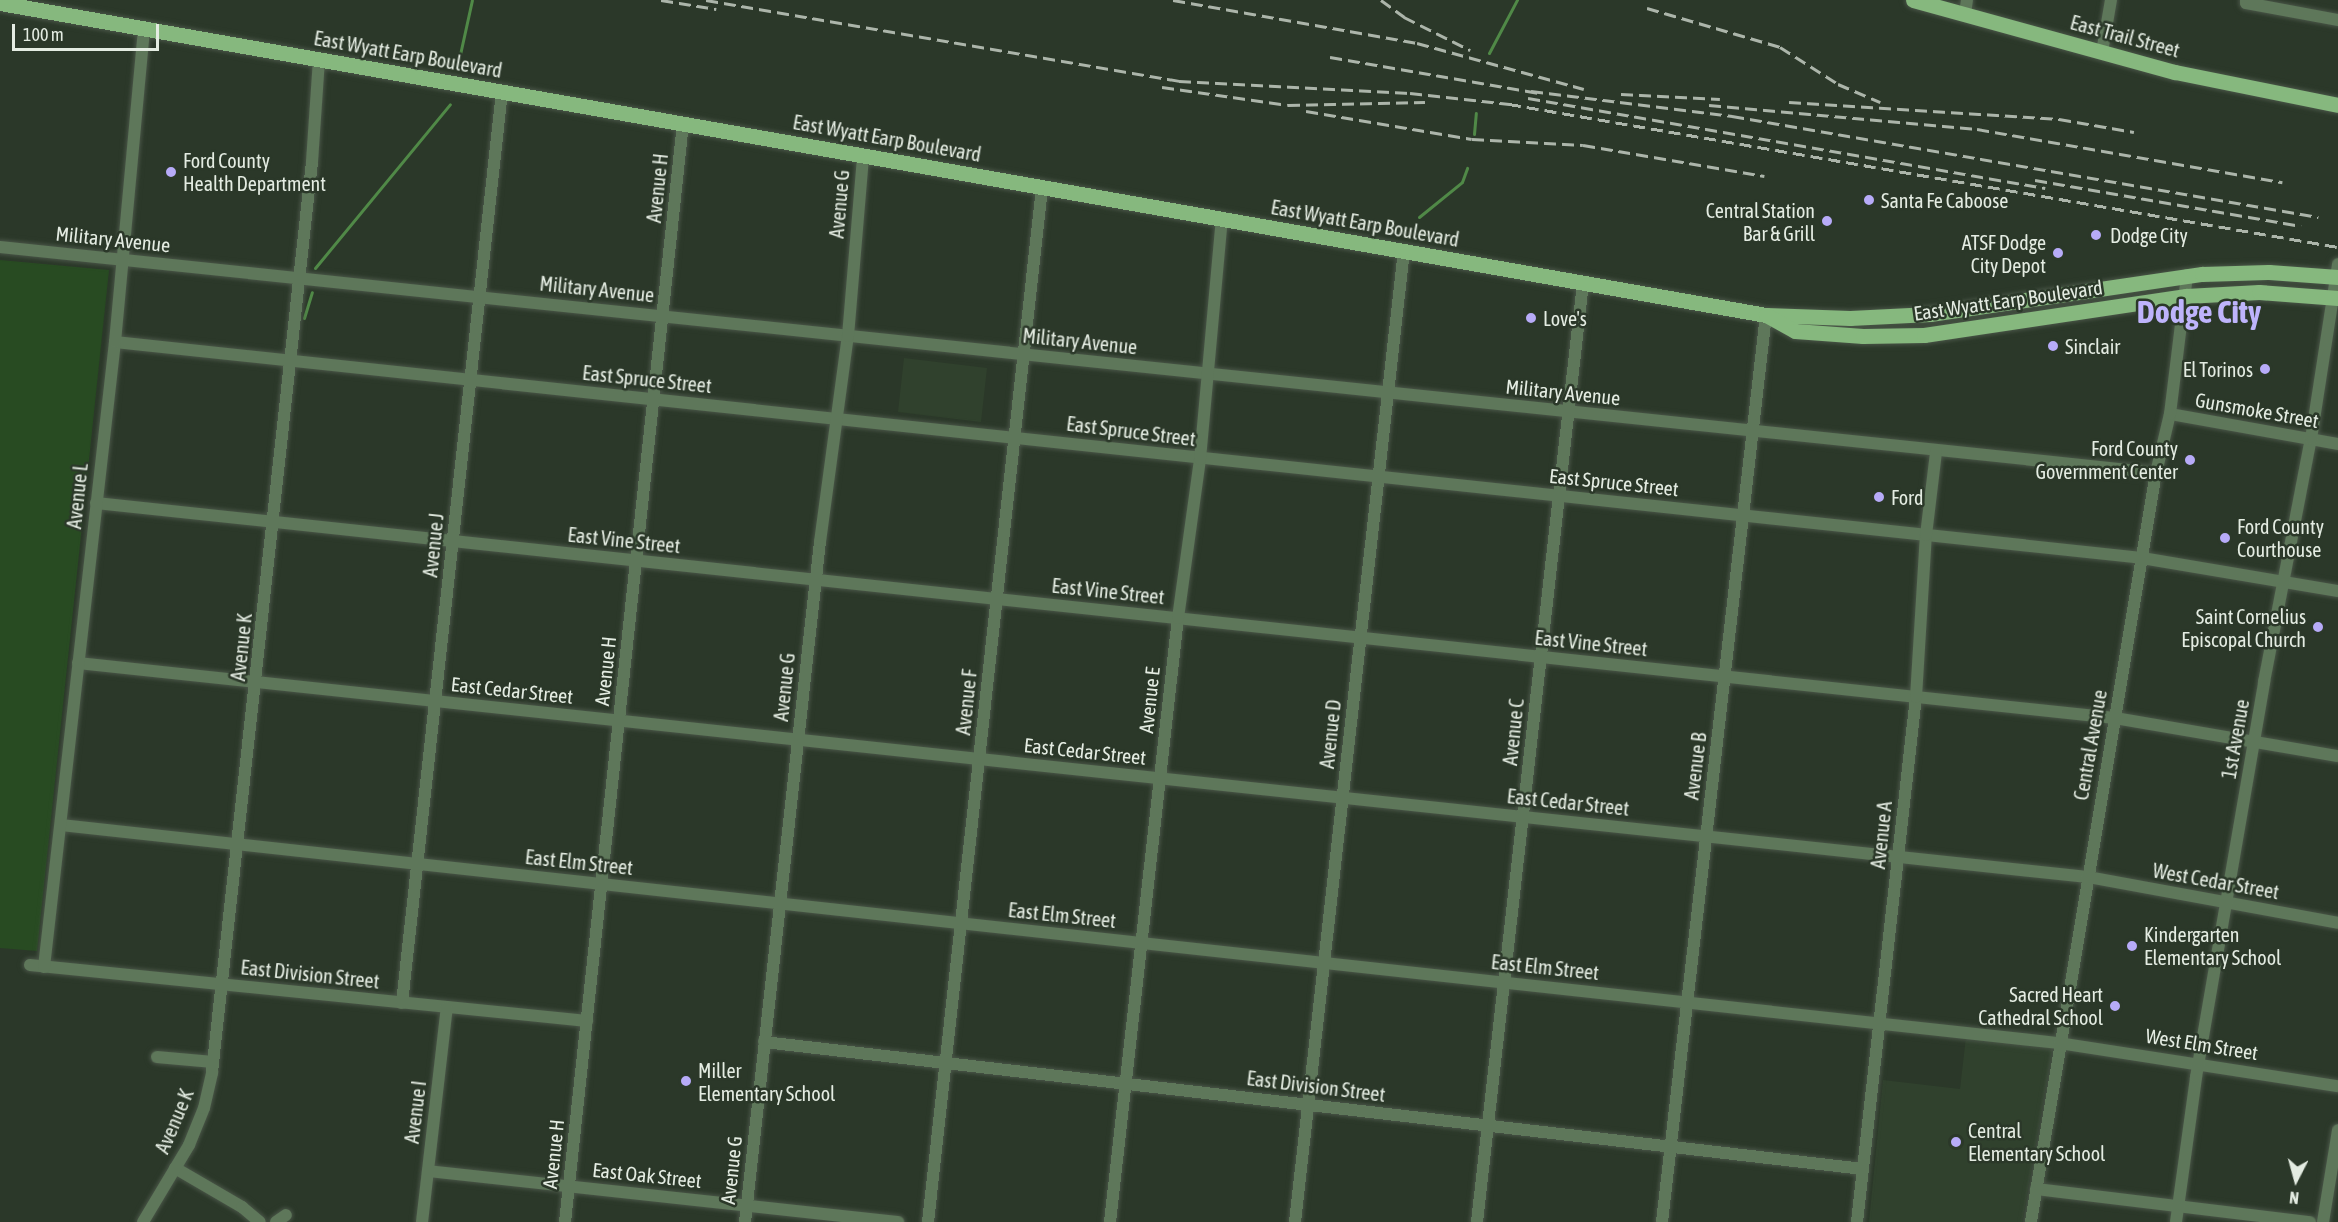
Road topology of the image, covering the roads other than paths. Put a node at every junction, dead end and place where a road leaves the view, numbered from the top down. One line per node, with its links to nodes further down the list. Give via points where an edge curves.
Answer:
1 (1913, 0): 5 (main road, East Trail Street)
2 (2111, 0): 8 (street)
3 (2246, 2): 6 (street)
4 (0, 3): 7 (main road, East Wyatt Earp Boulevard)
5 (1966, 7): 8 (main road, East Trail Street)
6 (2338, 20)
7 (144, 29): 9 (main road, East Wyatt Earp Boulevard); 18 (street, Avenue L)
8 (2102, 52): 11 (main road, East Trail Street, via 2222,83)
9 (319, 60): 10 (main road, East Wyatt Earp Boulevard); 21 (street, Avenue K, via 312,162)
10 (502, 92): 12 (main road, East Wyatt Earp Boulevard); 23 (street, Avenue J)
11 (2338, 105)
12 (683, 124): 13 (main road, East Wyatt Earp Boulevard); 27 (street, Avenue H)
13 (862, 156): 14 (main road, East Wyatt Earp Boulevard); 28 (street, Avenue G)
14 (1042, 187): 15 (main road, East Wyatt Earp Boulevard); 30 (street, Avenue F)
15 (1222, 219): 17 (main road, East Wyatt Earp Boulevard); 32 (street, Avenue E)
16 (0, 247): 18 (street, Military Avenue)
17 (1404, 251): 22 (main road, East Wyatt Earp Boulevard); 34 (street, Avenue D)
18 (123, 259): 21 (street, Military Avenue); 29 (street, Avenue L)
19 (2337, 272): 20 (main road, East Wyatt Earp Boulevard); 25 (street, 1st Avenue)
20 (2187, 276): 24 (street, Central Avenue); 26 (main road, East Wyatt Earp Boulevard, via 1930,314 1850,318)
21 (297, 278): 23 (street, Military Avenue); 31 (street, Avenue K)
22 (1583, 283): 26 (main road, East Wyatt Earp Boulevard); 36 (street, Avenue C)
23 (479, 296): 27 (street, Military Avenue); 33 (street, Avenue J)
24 (2186, 296): 25 (main road, East Wyatt Earp Boulevard, via 2259,292); 26 (main road, East Wyatt Earp Boulevard, via 1924,334 1863,336 1795,331); 37 (street, Central Avenue)
25 (2335, 297): 41 (street, 1st Avenue)
26 (1766, 315): 39 (street, Avenue B)
27 (662, 316): 28 (street, Military Avenue); 35 (street, Avenue H)
28 (848, 336): 30 (street, Military Avenue); 38 (street, Avenue G)
29 (115, 342): 31 (street, East Spruce Street); 48 (street, Avenue L)
30 (1026, 355): 32 (street, Military Avenue); 40 (street, Avenue F)
31 (290, 360): 33 (street, East Spruce Street); 50 (street, Avenue K)
32 (1209, 373): 34 (street, Military Avenue); 44 (street, Avenue E)
33 (470, 380): 35 (street, East Spruce Street); 52 (street, Avenue J)
34 (1388, 393): 36 (street, Military Avenue); 46 (street, Avenue D)
35 (654, 399): 38 (street, East Spruce Street); 54 (street, Avenue H)
36 (1569, 413): 39 (street, Military Avenue); 47 (street, Avenue C)
37 (2170, 414): 41 (street, Gunsmoke Street); 45 (street, Central Avenue)
38 (836, 421): 40 (street, East Spruce Street); 55 (street, Avenue G)
39 (1752, 433): 43 (street, Military Avenue); 49 (street, Avenue B)
40 (1017, 438): 44 (street, East Spruce Street); 58 (street, Avenue F)
41 (2311, 439): 42 (street, Gunsmoke Street); 56 (street, 1st Avenue)
42 (2338, 444)
43 (1936, 452): 45 (street, Military Avenue); 51 (street, Avenue A)
44 (1200, 459): 46 (street, East Spruce Street); 59 (street, Avenue E)
45 (2156, 473): 53 (street, Central Avenue)
46 (1379, 477): 47 (street, East Spruce Street); 60 (street, Avenue D)
47 (1559, 496): 49 (street, East Spruce Street); 61 (street, Avenue C)
48 (96, 503): 50 (street, East Vine Street); 62 (street, Avenue L)
49 (1743, 515): 51 (street, East Spruce Street); 63 (street, Avenue B)
50 (273, 522): 52 (street, East Vine Street); 64 (street, Avenue K)
51 (1926, 535): 53 (street, East Spruce Street); 65 (street, Avenue A)
52 (453, 541): 54 (street, East Vine Street); 66 (street, Avenue J)
53 (2142, 558): 56 (street, East Spruce Street); 67 (street, Central Avenue)
54 (636, 561): 55 (street, East Vine Street); 68 (street, Avenue H)
55 (816, 580): 58 (street, East Vine Street); 69 (street, Avenue G)
56 (2284, 582): 57 (street, East Spruce Street); 70 (street, 1st Avenue)
57 (2338, 591)
58 (997, 599): 59 (street, East Vine Street); 72 (street, Avenue F)
59 (1178, 618): 60 (street, East Vine Street); 73 (street, Avenue E)
60 (1361, 638): 61 (street, East Vine Street); 74 (street, Avenue D)
61 (1541, 657): 63 (street, East Vine Street); 75 (street, Avenue C)
62 (78, 663): 64 (street, East Cedar Street); 76 (street, Avenue L)
63 (1724, 676): 65 (street, East Vine Street); 77 (street, Avenue B)
64 (256, 682): 66 (street, East Cedar Street); 78 (street, Avenue K)
65 (1916, 697): 67 (street, East Vine Street); 79 (street, Avenue A)
66 (435, 701): 68 (street, East Cedar Street); 80 (street, Avenue J)
67 (2115, 718): 70 (street, East Vine Street); 81 (street, Central Avenue)
68 (619, 721): 69 (street, East Cedar Street); 82 (street, Avenue H)
69 (798, 740): 72 (street, East Cedar Street); 83 (street, Avenue G)
70 (2254, 742): 71 (street, East Vine Street); 84 (street, 1st Avenue)
71 (2338, 756)
72 (979, 759): 73 (street, East Cedar Street); 85 (street, Avenue F)
73 (1160, 778): 74 (street, East Cedar Street); 87 (street, Avenue E)
74 (1343, 798): 75 (street, East Cedar Street); 88 (street, Avenue D)
75 (1523, 817): 77 (street, East Cedar Street); 91 (street, Avenue C)
76 (61, 825): 78 (street, East Elm Street); 90 (street, Avenue L)
77 (1706, 837): 79 (street, East Cedar Street); 94 (street, Avenue B)
78 (238, 845): 80 (street, East Elm Street); 92 (street, Avenue K)
79 (1898, 857): 81 (street, East Cedar Street); 97 (street, Avenue A)
80 (417, 864): 82 (street, East Elm Street); 93 (street, Avenue J)
81 (2088, 877): 84 (street, West Cedar Street); 99 (street, Central Avenue)
82 (601, 884): 83 (street, East Elm Street); 96 (street, Avenue H)
83 (780, 903): 85 (street, East Elm Street); 98 (street, Avenue G)
84 (2227, 904): 86 (street, West Cedar Street); 102 (street, 1st Avenue)
85 (961, 923): 87 (street, East Elm Street); 103 (street, Avenue F)
86 (2338, 923)
87 (1142, 943): 88 (street, East Elm Street); 104 (street, Avenue E)
88 (1324, 963): 91 (street, East Elm Street); 106 (street, Avenue D)
89 (30, 965): 90 (street, East Division Street)
90 (44, 967): 92 (street, East Division Street)
91 (1504, 982): 94 (street, East Elm Street); 107 (street, Avenue C)
92 (222, 984): 93 (street, East Division Street); 101 (street, Avenue K)
93 (402, 1002): 95 (street, East Division Street)
94 (1687, 1002): 97 (street, East Elm Street); 109 (street, Avenue B)
95 (447, 1007): 96 (street, East Division Street); 112 (street, Avenue I)
96 (586, 1021): 113 (street, Avenue H)
97 (1879, 1023): 99 (street, East Elm Street); 111 (street, Avenue A)
98 (765, 1042): 103 (street, East Division Street); 115 (street, Avenue G)
99 (2059, 1043): 102 (street, West Elm Street); 114 (street, Central Avenue)
100 (157, 1057): 101 (street)
101 (213, 1062): 110 (street, Avenue K, via 204,1108)
102 (2199, 1062): 105 (street, West Elm Street); 116 (street, 1st Avenue)
103 (945, 1063): 104 (street, East Division Street); 123 (street, Avenue F)
104 (1126, 1084): 106 (street, East Division Street); 124 (street, Avenue E)
105 (2338, 1086)
106 (1308, 1105): 107 (street, East Division Street); 125 (street, Avenue D)
107 (1488, 1126): 109 (street, East Division Street); 126 (street, Avenue C)
108 (2338, 1130): 132 (street)
109 (1670, 1147): 111 (street, East Division Street); 127 (street, Avenue B)
110 (175, 1168): 117 (street, Avenue K); 118 (street, via 243,1207)
111 (1863, 1169): 128 (street, Avenue A)
112 (428, 1171): 113 (street, East Oak Street); 119 (street, Avenue I)
113 (569, 1186): 115 (street, East Oak Street); 120 (street, Avenue H)
114 (2036, 1189): 116 (street); 129 (street, Central Avenue)
115 (746, 1206): 121 (street, Avenue G); 122 (street, East Oak Street)
116 (2178, 1207): 130 (street, 1st Avenue); 131 (street)
117 (143, 1222)
118 (260, 1222)
119 (422, 1222)
120 (565, 1222)
121 (745, 1222)
122 (898, 1222)
123 (928, 1222)
124 (1110, 1222)
125 (1295, 1222)
126 (1478, 1222)
127 (1662, 1222)
128 (1857, 1222)
129 (2031, 1222)
130 (2176, 1222)
131 (2310, 1222)
132 (2324, 1222)

